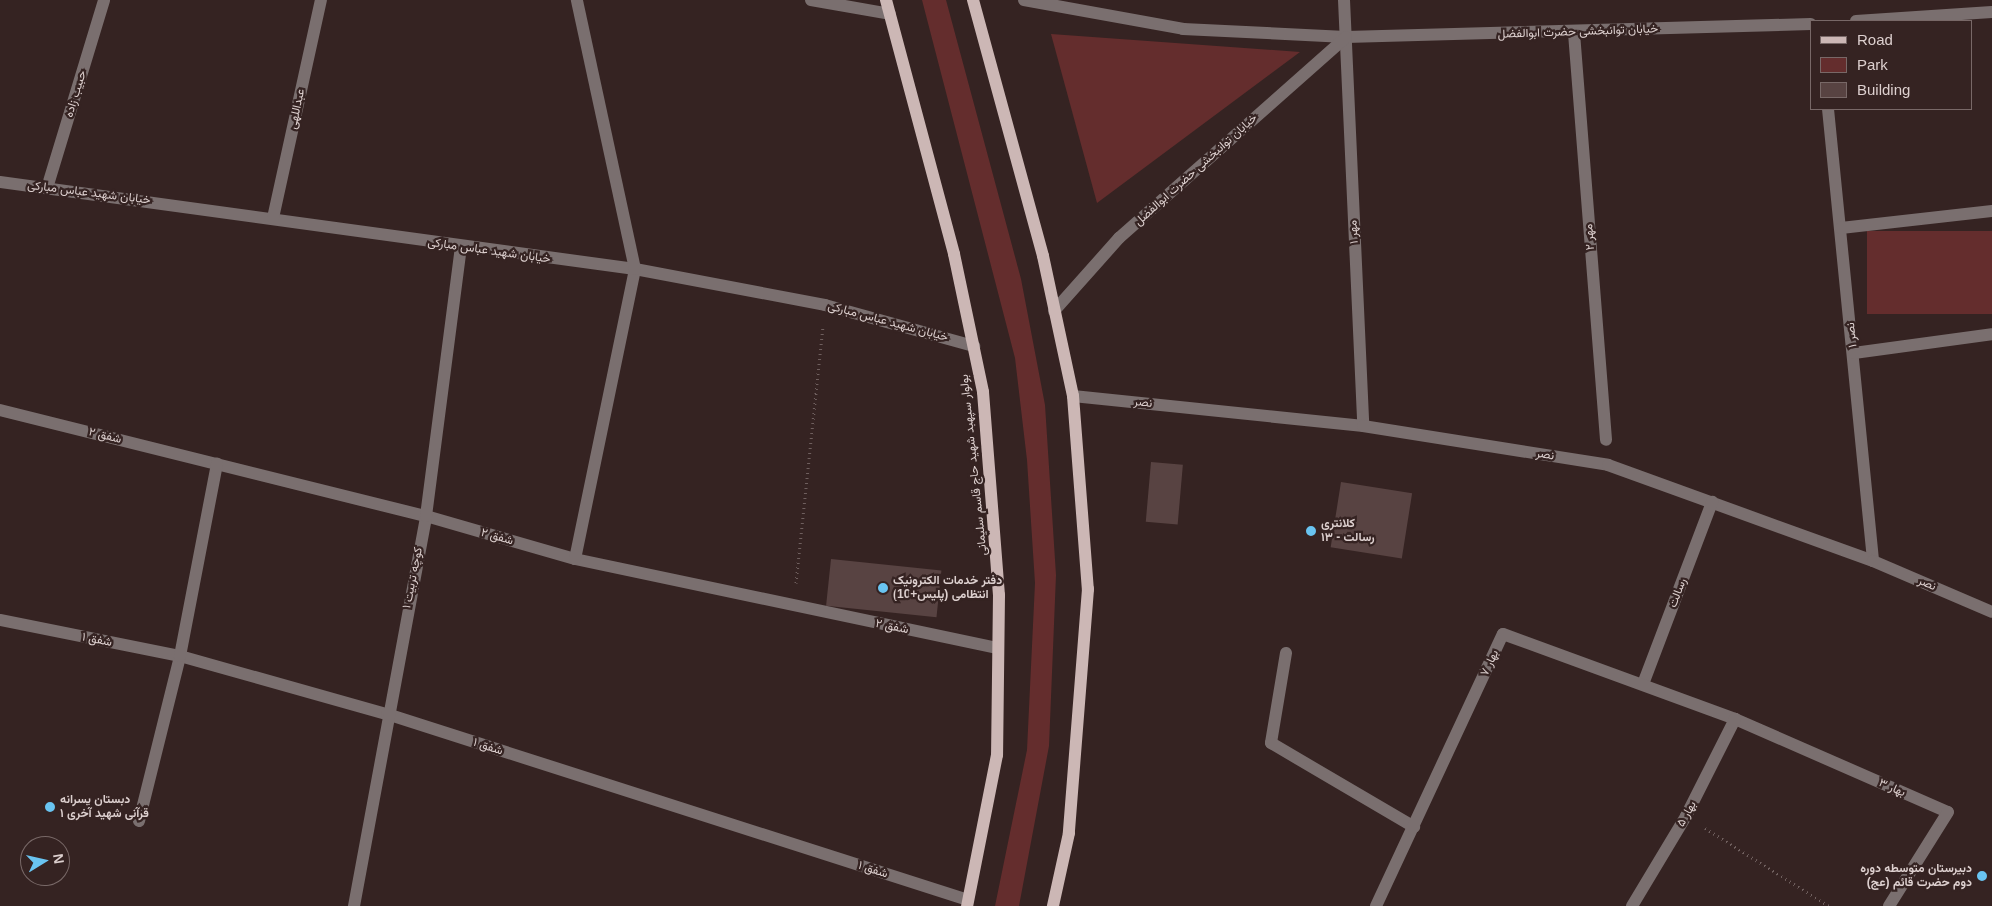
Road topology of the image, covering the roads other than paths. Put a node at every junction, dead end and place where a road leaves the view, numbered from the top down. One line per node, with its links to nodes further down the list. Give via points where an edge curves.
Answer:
1 (104, 0): 17 (street, حبیب زاده)
2 (321, 0): 19 (street, عبداللهی)
3 (577, 0): 22 (street)
4 (811, 0): 10 (street)
5 (886, 0): 10 (main road, بولوار سپهبد شهید حاج قاسم سلیمانی)
6 (974, 0): 23 (main road)
7 (1024, 0): 14 (street, خیابان توانبخشی حضرت ابوالفضل, via 1183,29)
8 (1344, 0): 14 (street, مهر ۱)
9 (1992, 12): 11 (street)
10 (890, 14): 25 (main road, بولوار سپهبد شهید حاج قاسم سلیمانی)
11 (1871, 20)
12 (1810, 24): 13 (street, خیابان توانبخشی حضرت ابوالفضل)
13 (1574, 33): 14 (street, خیابان توانبخشی حضرت ابوالفضل); 30 (street, مهر ۲)
14 (1346, 38): 23 (street, خیابان توانبخشی حضرت ابوالفضل, via 1119,238); 29 (street, مهر ۱)
15 (1828, 110): 20 (street, نصر ۱)
16 (0, 182): 17 (street, خیابان شهید عباس مبارکی)
17 (47, 188): 19 (street, خیابان شهید عباس مبارکی)
18 (1992, 212): 20 (street)
19 (273, 218): 21 (street, خیابان شهید عباس مبارکی)
20 (1841, 228): 26 (street, نصر ۱)
21 (461, 248): 22 (street, خیابان شهید عباس مبارکی); 33 (street, کوچه تربیت ۱)
22 (636, 269): 25 (street, خیابان شهید عباس مبارکی, via 825,305); 34 (street)
23 (1054, 311): 27 (main road)
24 (1992, 334): 26 (street)
25 (974, 346): 38 (main road, بولوار سپهبد شهید حاج قاسم سلیمانی, via 983,392 994,520)
26 (1854, 353): 35 (street, نصر ۱)
27 (1073, 396): 29 (street, نصر); 48 (main road, via 1088,589 1068,833)
28 (0, 410): 31 (street, شفق ۲)
29 (1363, 426): 32 (street, نصر, via 1608,465)
30 (1606, 440)
31 (217, 464): 33 (street, شفق ۲); 40 (street)
32 (1712, 502): 35 (street, نصر); 41 (street, رسالت)
33 (426, 516): 34 (street, شفق ۲); 42 (street, کوچه تربیت ۱)
34 (575, 559): 38 (street, شفق ۲)
35 (1873, 562): 36 (street, نصر)
36 (1992, 612)
37 (0, 620): 40 (street, شفق ۱)
38 (998, 648): 46 (main road, بولوار سپهبد شهید حاج قاسم سلیمانی, via 997,756)
39 (1286, 653): 45 (street, via 1271,743)
40 (180, 656): 42 (street, شفق ۱); 44 (street)
41 (1643, 684): 43 (street); 45 (street, بهار ۷, via 1503,634)
42 (387, 714): 46 (street, شفق ۱); 47 (street, کوچه تربیت ۱)
43 (1735, 719): 50 (street, بهار ۵, via 1686,816); 51 (street, بهار ۳, via 1948,812)
44 (139, 821)
45 (1414, 827): 49 (street, بهار ۷)
46 (967, 903)
47 (354, 906)
48 (1053, 906)
49 (1376, 906)
50 (1632, 906)
51 (1889, 906)

